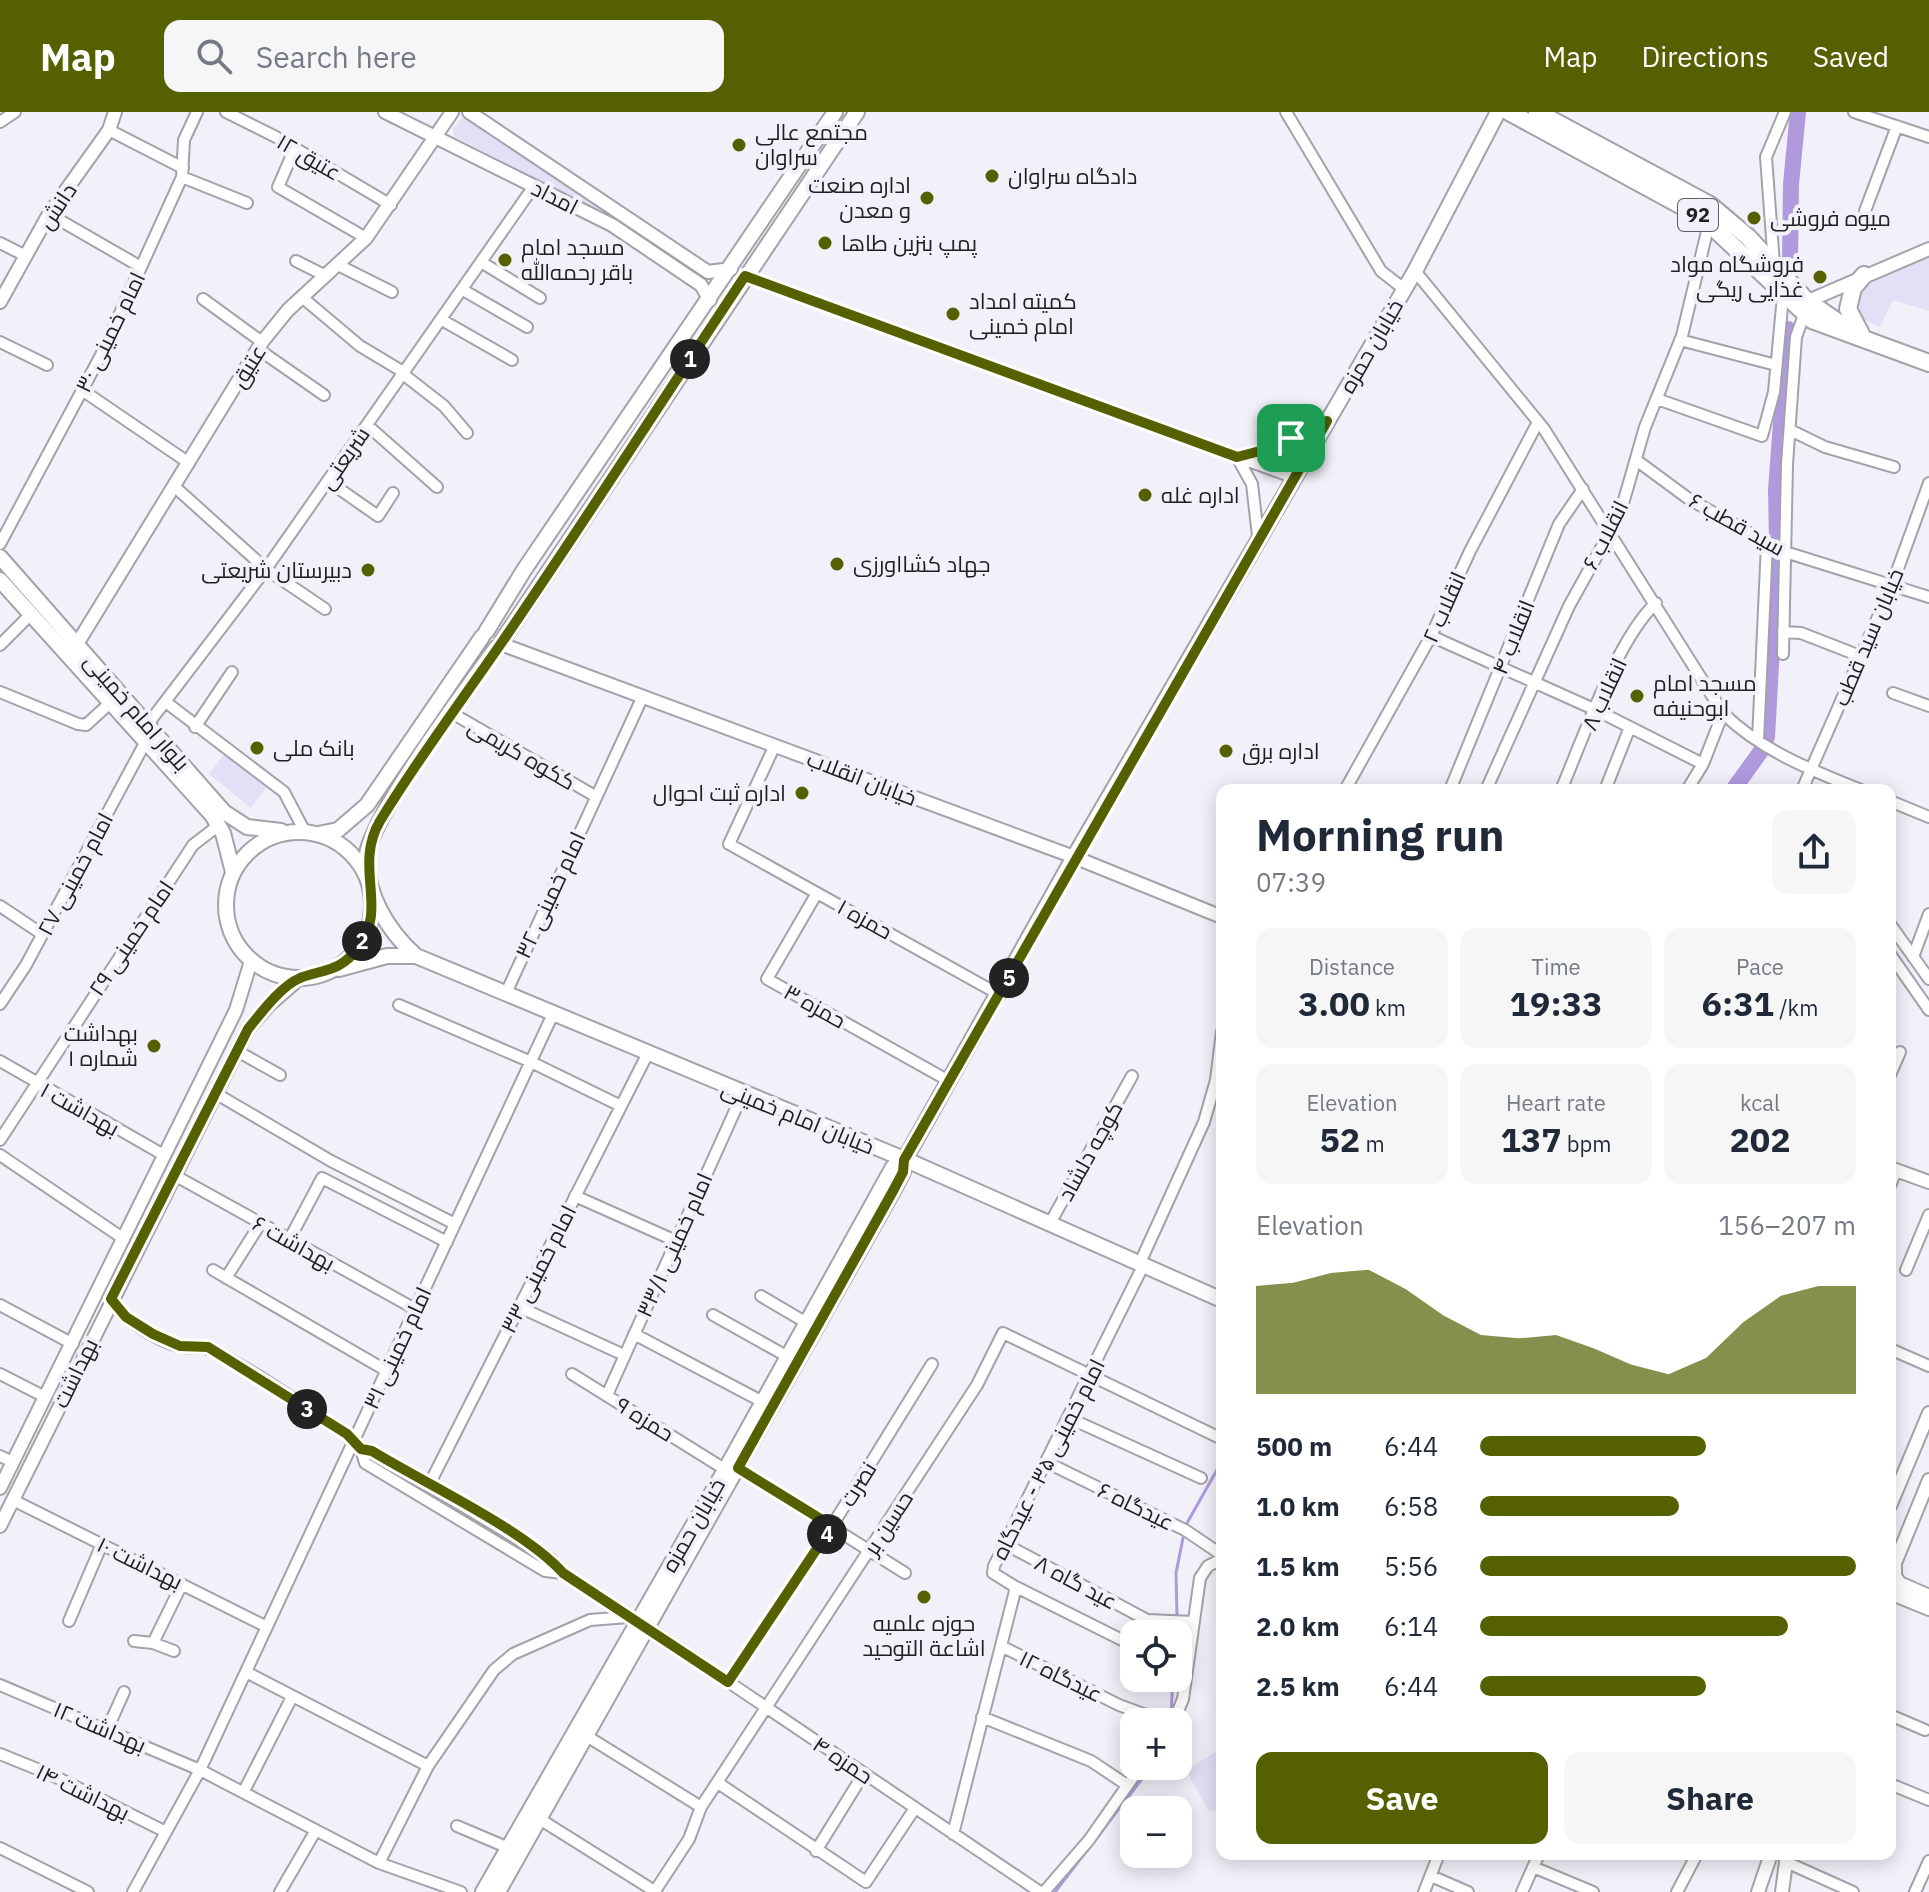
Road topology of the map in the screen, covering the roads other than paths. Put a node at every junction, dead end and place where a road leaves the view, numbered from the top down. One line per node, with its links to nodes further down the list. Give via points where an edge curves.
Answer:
1 (15, 112): 16 (street)
2 (115, 112): 18 (street, دانش)
3 (197, 112): 22 (street, امام خمینی ۳۰, via 184,140)
4 (226, 112): 21 (street, عتیق ۱۲)
5 (385, 112): 19 (street, امداد)
6 (452, 112): 19 (street, عتیق)
7 (469, 112): 26 (street, امداد)
8 (835, 112): 41 (main road)
9 (857, 112): 41 (main road)
10 (1286, 112): 44 (street, via 1381,271)
11 (1498, 112): 40 (main road, خیابان حمزه)
12 (1509, 112): 30 (main road, 92)
13 (1537, 112): 39 (main road, 92, via 1710,205)
14 (1785, 112): 39 (street, via 1766,157)
15 (1854, 112): 17 (street)
16 (0, 122)
17 (1897, 126): 20 (street); 27 (street)
18 (109, 130): 22 (street); 28 (street, دانش)
19 (436, 137): 23 (street, امداد); 25 (street, عتیق)
20 (1929, 137)
21 (295, 148): 25 (street, عتیق ۱۲); 31 (street, via 278,187)
22 (183, 173): 24 (street); 38 (street, امام خمینی ۳۰)
23 (534, 186): 29 (street, امداد); 36 (street, شریعتی)
24 (247, 203)
25 (391, 205): 31 (street, عتیق)
26 (608, 208): 29 (street); 41 (street, امداد, via 708,272)
27 (1865, 211)
28 (49, 214): 34 (street, دانش); 38 (street)
29 (600, 220): 51 (street, امداد, via 701,285)
30 (1709, 223): 47 (main road, 92); 56 (street, انقلاب ۶)
31 (366, 238): 37 (street, عتیق)
32 (0, 243): 34 (street)
33 (1929, 249): 42 (street)
34 (26, 256): 52 (street, دانش)
35 (296, 261): 43 (street)
36 (481, 262): 45 (street, شریعتی); 49 (street)
37 (338, 265): 43 (street, عتیق); 46 (street)
38 (141, 267): 65 (street, امام خمینی ۳۰)
39 (1774, 267): 53 (main road, 92)
40 (1415, 271): 44 (main road, خیابان حمزه); 69 (street)
41 (738, 273): 51 (main road); 73 (street, امداد); 100 (main road)
42 (1864, 275): 53 (street); 57 (main road, via 1853,288 1848,309)
43 (326, 276): 48 (street, عتیق)
44 (1404, 289): 68 (main road, خیابان حمزه)
45 (463, 290): 54 (street, شریعتی); 55 (street)
46 (392, 292)
47 (1783, 296): 53 (main road, 92); 63 (street)
48 (303, 298): 59 (street, عتیق); 64 (street, via 360,346)
49 (540, 298)
50 (203, 299): 59 (street)
51 (710, 300): 98 (main road)
52 (0, 302)
53 (1802, 308): 57 (main road, 92); 71 (street)
54 (442, 320): 60 (street); 64 (street, شریعتی)
55 (527, 327)
56 (1680, 340): 63 (street); 67 (street, انقلاب ۶)
57 (1866, 341): 61 (main road, 92)
58 (0, 342): 62 (street)
59 (260, 345): 66 (street); 75 (street, عتیق)
60 (512, 360)
61 (1929, 363)
62 (47, 365)
63 (1776, 365): 67 (street, via 1762,436)
64 (404, 374): 70 (street, شریعتی); 72 (street)
65 (82, 390): 75 (street); 85 (street, امام خمینی ۳۰)
66 (324, 395)
67 (1657, 399): 74 (street, انقلاب ۶)
68 (1327, 421): 73 (street); 77 (main road, خیابان حمزه)
69 (1538, 422): 82 (street); 99 (street, انقلاب ۲)
70 (367, 425): 78 (street, شریعتی); 81 (street)
71 (1790, 430): 76 (street, via 1825,447); 88 (street)
72 (467, 433)
73 (1237, 457): 77 (street, امداد); 87 (street, via 1252,484)
74 (1636, 460): 84 (street, انقلاب ۶); 86 (street, سید قطب ۶, via 1689,499)
75 (189, 463): 80 (street, عتیق)
76 (1894, 467)
77 (1295, 478): 87 (main road, خیابان حمزه)
78 (328, 481): 83 (street, via 378,516); 90 (street, شریعتی)
79 (1929, 483): 92 (street, خیابان سید قطب)
80 (175, 487): 90 (street); 102 (street, عتیق)
81 (437, 487)
82 (1583, 489): 84 (street); 105 (street, انقلاب ۴, via 1559,524)
83 (393, 493)
84 (1610, 530): 94 (street); 107 (street, انقلاب ۶)
85 (0, 544)
86 (1767, 544): 88 (street, سید قطب ۶); 120 (street)
87 (1257, 545): 138 (main road, خیابان حمزه)
88 (1785, 552): 92 (street, سید قطب ۶); 97 (street)
89 (0, 557): 102 (main road, بلوار امام خمینی)
90 (266, 569): 95 (street); 112 (street, شریعتی)
91 (0, 580): 96 (main road, بلوار امام خمینی)
92 (1892, 585): 93 (street, سید قطب ۶); 104 (street, خیابان سید قطب)
93 (1929, 597)
94 (1656, 603): 114 (street, انقلاب ۸, via 1644,614); 116 (street)
95 (325, 609)
96 (30, 615): 101 (street); 102 (main road, بلوار امام خمینی)
97 (1783, 632): 103 (street); 104 (street, via 1801,633)
98 (484, 635): 100 (main road, via 495,631); 137 (main road, via 361,813 338,830)
99 (1431, 636): 105 (street); 125 (street, انقلاب ۲)
100 (500, 644): 110 (street, خیابان انقلاب); 115 (main road)
101 (0, 645)
102 (72, 649): 111 (main road, بلوار امام خمینی); 117 (main road, بلوار امام خمینی)
103 (1783, 654)
104 (1860, 656): 124 (street, خیابان سید قطب)
105 (1502, 667): 107 (street); 126 (street, انقلاب ۴)
106 (232, 672): 118 (street)
107 (1534, 681): 114 (street); 127 (street, انقلاب ۶)
108 (0, 692): 111 (street, via 86,725)
109 (1893, 693): 113 (street)
110 (643, 696): 122 (street, خیابان انقلاب); 133 (street, امام خمینی ۳۲)
111 (111, 702): 121 (main road, بلوار امام خمینی)
112 (167, 703): 117 (street, شریعتی); 118 (street)
113 (1929, 706)
114 (1596, 710): 119 (street); 128 (street, انقلاب ۸)
115 (450, 712): 133 (street, ککوه کریمی); 140 (main road, via 372,838 367,851)
116 (1723, 713): 120 (street); 123 (street)
117 (148, 724): 137 (main road, بلوار امام خمینی, via 236,823 255,830)
118 (195, 727): 137 (street, via 284,792)
119 (1630, 727): 123 (street); 129 (street)
120 (1758, 740): 124 (street)
121 (146, 741): 136 (main road, بلوار امام خمینی); 146 (street, امام خمینی ۲۷)
122 (775, 745): 138 (street, خیابان انقلاب); 141 (street, حمزه ۱, via 729,844)
123 (1703, 764): 130 (street)
124 (1810, 770): 131 (street, خیابان سید قطب); 132 (street)
125 (1348, 784)
126 (1453, 784)
127 (1489, 784)
128 (1564, 784)
129 (1607, 784)
130 (1691, 784)
131 (1804, 784)
132 (1846, 784)
133 (595, 796): 154 (street, امام خمینی ۳۲)
134 (1896, 803): 135 (street)
135 (1929, 817)
136 (219, 825): 139 (main road, بلوار امام خمینی); 171 (street, امام خمینی ۲۹, via 193,845)
137 (305, 833): 139 (main road, via 268,838); 140 (main road, via 351,854)
138 (1074, 857): 144 (street, خیابان انقلاب); 155 (main road, خیابان حمزه)
139 (233, 872): 149 (main road, via 227,920 235,942)
140 (371, 888): 147 (main road, via 392,931); 151 (main road, via 365,935 344,963)
141 (817, 893): 155 (street, حمزه ۱); 170 (street, حمزه ۳, via 767,979)
142 (0, 906): 146 (street)
143 (1929, 914): 148 (street)
144 (1216, 915)
145 (1896, 933): 148 (street)
146 (42, 934): 156 (street, امام خمینی ۲۷)
147 (416, 956): 151 (main road, via 372,958); 154 (main road, خیابان امام خمینی)
148 (1913, 957): 153 (street)
149 (251, 961): 152 (main road, via 282,976); 169 (street, بهداشت, via 236,1010)
150 (1896, 963): 158 (street)
151 (325, 973): 152 (main road)
152 (300, 978): 160 (street, بهداشت, via 257,1017)
153 (1929, 979)
154 (506, 993): 159 (main road, خیابان امام خمینی)
155 (1000, 995): 170 (main road, خیابان حمزه)
156 (0, 1004)
157 (399, 1005): 165 (street)
158 (1929, 1010)
159 (553, 1014): 162 (main road, خیابان امام خمینی); 165 (street, امام خمینی ۳۱)
160 (237, 1051): 167 (street); 172 (street, بهداشت)
161 (1900, 1052): 164 (street)
162 (648, 1053): 173 (main road, خیابان امام خمینی); 174 (street, امام خمینی ۳۳)
163 (0, 1061): 171 (street, بهداشت ۱)
164 (1896, 1061)
165 (531, 1062): 174 (street); 185 (street, امام خمینی ۳۱)
166 (1216, 1070): 192 (street, امام خمینی ۳۵ - عیدگاه, via 1211,1101)
167 (280, 1075)
168 (1132, 1076): 186 (street, کوچه دلشاد)
169 (201, 1078): 172 (street); 176 (street, بهداشت)
170 (949, 1081): 178 (main road, خیابان حمزه)
171 (34, 1084): 175 (street, امام خمینی ۲۹); 176 (street, بهداشت ۱)
172 (216, 1090): 180 (street, بهداشت); 185 (street, via 331,1161)
173 (742, 1095): 178 (main road, خیابان امام خمینی); 189 (street, امام خمینی ۳۳/۱)
174 (621, 1106): 182 (street, امام خمینی ۳۳)
175 (0, 1140)
176 (162, 1154): 188 (street, بهداشت)
177 (0, 1155): 188 (street)
178 (904, 1160): 186 (main road, خیابان امام خمینی); 217 (main road, خیابان حمزه, via 893,1167); 225 (main road, خیابان حمزه, via 893,1191)
179 (1896, 1170): 181 (street)
180 (174, 1175): 184 (street, بهداشت ۶); 191 (street, بهداشت)
181 (1929, 1182)
182 (575, 1196): 189 (street); 200 (street, امام خمینی ۳۳)
183 (1929, 1215): 194 (street)
184 (260, 1224): 187 (street, بهداشت ۶); 195 (street)
185 (455, 1224): 190 (street, امام خمینی ۳۱)
186 (1049, 1225): 192 (main road, خیابان امام خمینی)
187 (289, 1240): 190 (street, via 322,1178); 201 (street, بهداشت ۶)
188 (123, 1241): 191 (street); 205 (street, بهداشت)
189 (676, 1241): 204 (street, امام خمینی ۳۳/۱)
190 (447, 1242): 201 (street, امام خمینی ۳۱)
191 (135, 1251): 198 (street, بهداشت)
192 (1141, 1265): 197 (main road, خیابان امام خمینی); 214 (street, امام خمینی ۳۵ - عیدگاه)
193 (213, 1270): 195 (street)
194 (1906, 1270)
195 (226, 1278): 211 (street)
196 (761, 1296): 203 (street)
197 (1216, 1297)
198 (111, 1299): 221 (street, via 126,1317 153,1334 180,1346 208,1347); 231 (street, بهداشت)
199 (0, 1305): 205 (street)
200 (519, 1307): 208 (street); 227 (street, امام خمینی ۳۳)
201 (415, 1309): 211 (street, امام خمینی ۳۱)
202 (713, 1315): 207 (street)
203 (800, 1319)
204 (634, 1334): 208 (street, امام خمینی ۳۳/۱); 217 (street)
205 (73, 1344): 216 (street, بهداشت)
206 (1896, 1352): 210 (street)
207 (781, 1353)
208 (624, 1355): 215 (street, امام خمینی ۳۳/۱)
209 (932, 1364): 233 (street, نصرت)
210 (1929, 1366)
211 (387, 1371): 221 (street, امام خمینی ۳۱)
212 (0, 1374): 216 (street)
213 (572, 1374): 215 (street, حمزه ۹)
214 (1090, 1377): 219 (street, امام خمینی ۳۵ - عیدگاه); 220 (street); 236 (street, حسین بر, via 1003,1333 977,1385)
215 (607, 1395): 225 (street, حمزه ۹)
216 (45, 1397): 223 (street, بهداشت)
217 (763, 1402): 225 (main road, خیابان حمزه)
218 (1929, 1413): 230 (street)
219 (1069, 1418): 224 (street, امام خمینی ۳۵ - عیدگاه); 226 (street)
220 (1216, 1436)
221 (357, 1445): 227 (street); 240 (street, via 365,1463 545,1571); 251 (street, امام خمینی ۳۱)
222 (0, 1456): 223 (street)
223 (13, 1462): 229 (street, بهداشت)
224 (1046, 1462): 235 (street, امام خمینی ۳۵ - عیدگاه); 237 (street, عیدگاه ۶, via 1185,1530)
225 (728, 1466): 233 (street, حمزه ۹); 249 (main road, خیابان حمزه)
226 (1201, 1478)
227 (429, 1485): 240 (street, via 551,1559)
228 (1928, 1487): 239 (street)
229 (0, 1488)
230 (1896, 1492)
231 (13, 1500): 232 (street, بهداشت); 234 (street, بهداشت ۱۰)
232 (0, 1526)
233 (832, 1526): 236 (street, حمزه ۹); 259 (street, نصرت)
234 (102, 1544): 244 (street, بهداشت ۱۰); 248 (street)
235 (1005, 1544): 245 (street, امام خمینی ۳۵ - عیدگاه, via 993,1573); 250 (street, عید گاه ۸, via 1147,1620)
236 (870, 1550): 241 (street, حمزه ۹); 263 (street, حسین بر)
237 (1216, 1553)
238 (1216, 1561): 250 (street, via 1200,1578)
239 (1896, 1571)
240 (563, 1573): 249 (street, حمزه ۴)
241 (905, 1573)
242 (1896, 1580): 246 (main road)
243 (1896, 1581): 247 (main road)
244 (182, 1584): 251 (street, بهداشت ۱۰); 255 (street)
245 (1014, 1586): 253 (street); 256 (street, امام خمینی ۳۵ - عیدگاه)
246 (1929, 1597)
247 (1929, 1608)
248 (69, 1621)
249 (637, 1622): 259 (street, حمزه ۴); 269 (main road, خیابان حمزه); 271 (street, via 590,1620 513,1654 494,1670); 304 (main road, خیابان حمزه)
250 (1194, 1622): 252 (street)
251 (267, 1627): 258 (street, امام خمینی ۳۱)
252 (1192, 1630)
253 (1120, 1639)
254 (134, 1641): 255 (street)
255 (153, 1643): 257 (street)
256 (1001, 1646): 264 (street, عیدگاه ۱۲); 265 (street, امام خمینی ۳۵ - عیدگاه)
257 (174, 1651)
258 (246, 1672): 262 (street); 272 (street, امام خمینی ۳۱)
259 (728, 1682): 263 (street, حمزه ۴)
260 (0, 1685): 267 (street, بهداشت ۱۲)
261 (124, 1692): 267 (street)
262 (292, 1697): 271 (street); 278 (street)
263 (768, 1708): 273 (street, حمزه ۴); 275 (street, حسین بر)
264 (1127, 1708)
265 (982, 1717): 276 (street, via 1091,1761); 286 (street, امام خمینی ۳۵ - عیدگاه)
266 (1896, 1718): 268 (street)
267 (107, 1730): 272 (street, بهداشت ۱۲)
268 (1925, 1730)
269 (585, 1735): 280 (street); 282 (main road, خیابان حمزه)
270 (0, 1754): 285 (street, بهداشت ۱۴)
271 (428, 1766): 297 (street)
272 (200, 1770): 278 (street, بهداشت ۱۲); 285 (street, امام خمینی ۳۱)
273 (864, 1773): 281 (street, حمزه ۴); 289 (street)
274 (1131, 1780): 276 (street)
275 (718, 1783): 280 (street, حسین بر); 289 (street)
276 (1127, 1785): 307 (street, via 1089,1840)
277 (1896, 1786): 279 (street)
278 (244, 1791): 284 (street, بهداشت ۱۲)
279 (1929, 1800)
280 (701, 1807): 306 (street, حسین بر, via 689,1839)
281 (915, 1808): 286 (street, حمزه ۴); 289 (street, via 866,1882)
282 (538, 1818): 305 (main road, خیابان حمزه); 306 (street)
283 (457, 1826): 287 (street)
284 (316, 1830): 297 (street); 302 (street)
285 (166, 1832): 301 (street, امام خمینی ۳۱)
286 (953, 1834): 307 (street, حمزه ۴)
287 (504, 1846)
288 (0, 1848): 300 (street)
289 (816, 1851)
290 (1437, 1860): 299 (street)
291 (1536, 1860): 298 (street)
292 (1694, 1860): 312 (street)
293 (1770, 1860): 313 (street)
294 (1787, 1860): 314 (street)
295 (1791, 1860): 315 (street)
296 (1929, 1862): 316 (street)
297 (379, 1863): 303 (street)
298 (1533, 1867): 310 (street); 311 (street)
299 (1431, 1876): 308 (street); 309 (street)
300 (88, 1892)
301 (133, 1892)
302 (280, 1892)
303 (461, 1892)
304 (483, 1892)
305 (498, 1892)
306 (655, 1892)
307 (1042, 1892)
308 (1424, 1892)
309 (1468, 1892)
310 (1522, 1892)
311 (1593, 1892)
312 (1677, 1892)
313 (1758, 1892)
314 (1782, 1892)
315 (1853, 1892)
316 (1915, 1892)

